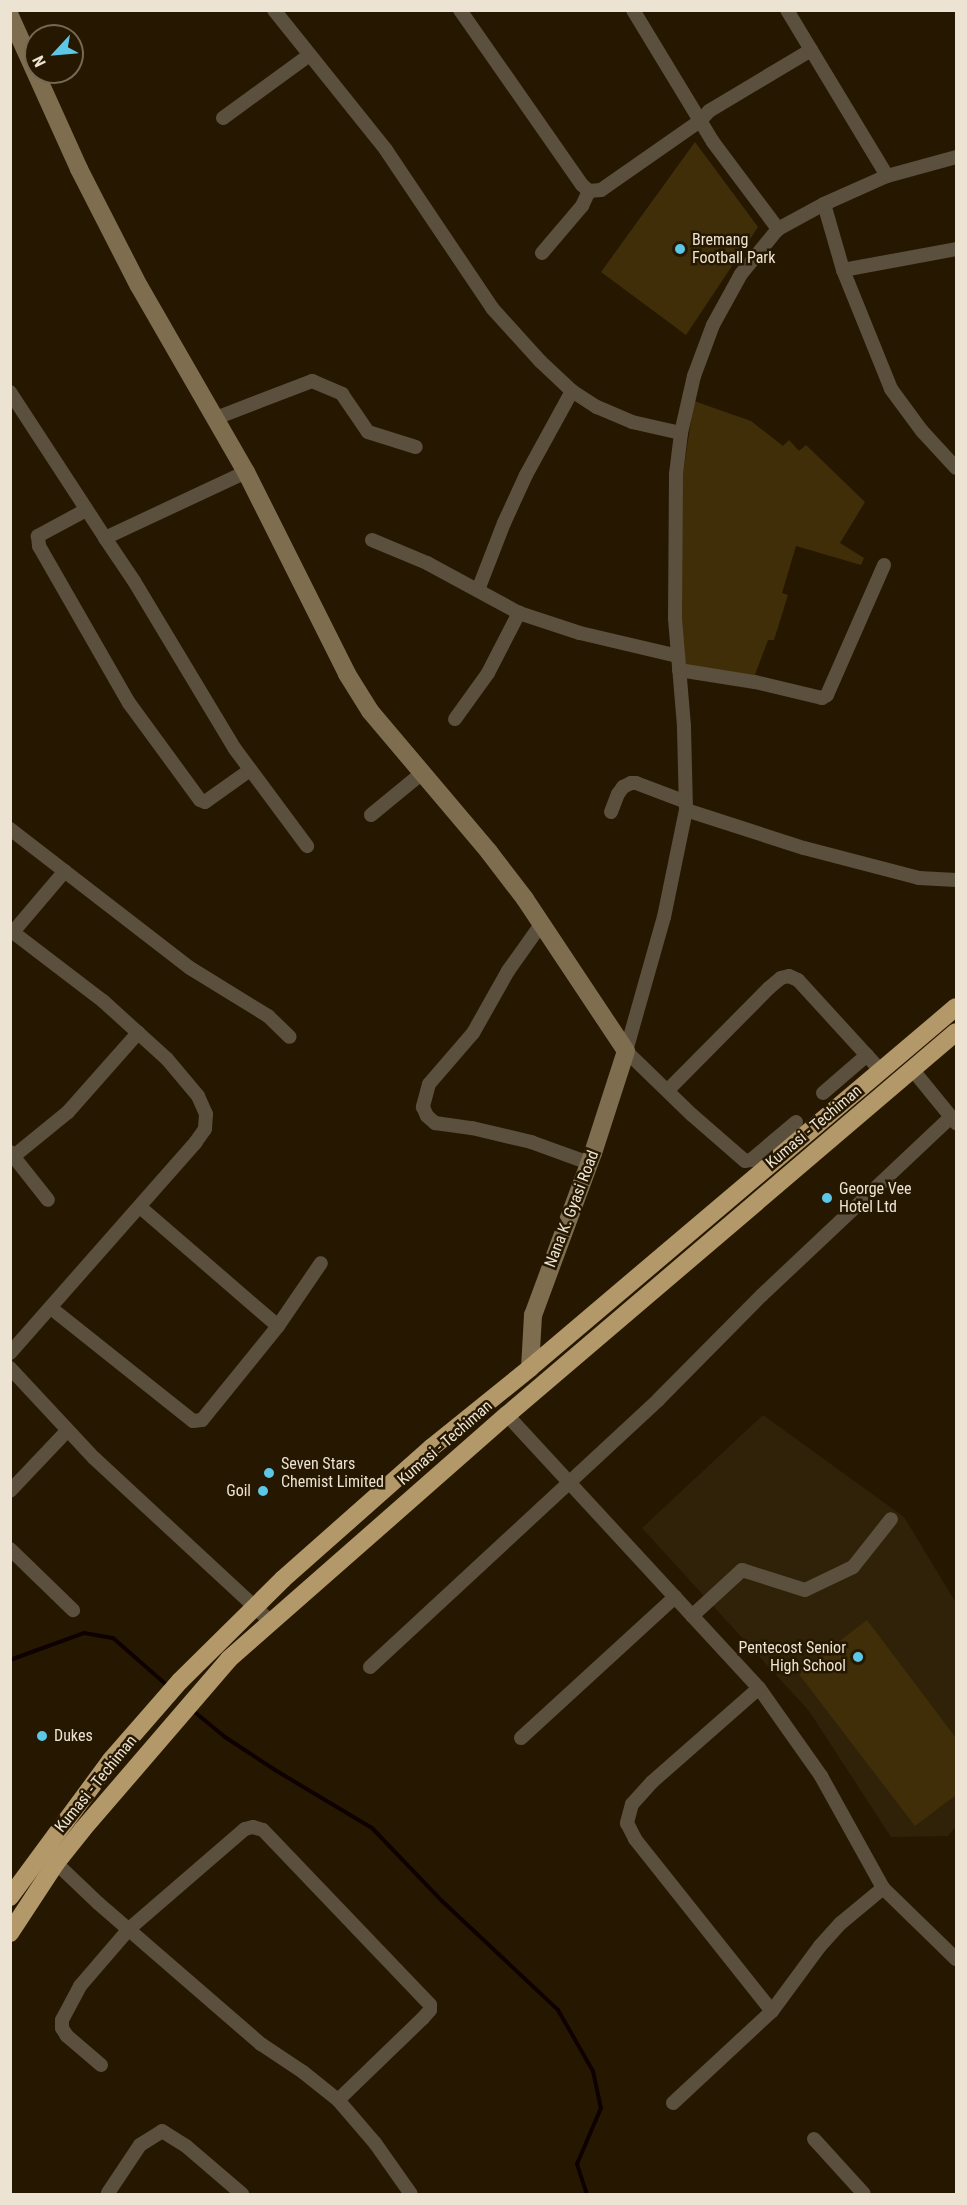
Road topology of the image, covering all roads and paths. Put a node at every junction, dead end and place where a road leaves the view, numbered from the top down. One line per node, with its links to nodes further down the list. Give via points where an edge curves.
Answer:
1 (274, 10): 7 (street)
2 (633, 10): 9 (street)
3 (787, 10): 6 (street)
4 (464, 12): 12 (street)
5 (10, 16): 20 (street, via 79,169 139,286)
6 (811, 50): 9 (street, via 709,111); 11 (street)
7 (309, 56): 8 (street); 18 (street, via 386,150 492,308)
8 (222, 118)
9 (700, 122): 12 (street, via 601,190); 14 (street)
10 (957, 157): 11 (street)
11 (887, 176): 13 (street)
12 (589, 191): 16 (street, via 582,206)
13 (824, 204): 14 (street); 17 (street)
14 (778, 229): 21 (street, via 741,274 713,325 694,376)
15 (957, 249): 17 (street)
16 (542, 253)
17 (843, 270): 23 (street, via 891,389 922,431)
18 (572, 391): 21 (street, via 632,422); 29 (street, via 517,495)
19 (10, 392): 25 (street)
20 (216, 418): 22 (street, via 312,381 342,394 368,432); 24 (street)
21 (681, 433): 31 (street, via 675,540)
22 (416, 447)
23 (957, 468)
24 (246, 472): 26 (street); 35 (street, via 347,674 370,711)
25 (86, 510): 26 (street); 34 (street, via 38,536 39,546 129,703 200,800 205,802)
26 (105, 538): 34 (street)
27 (372, 540): 29 (street)
28 (884, 566): 32 (street, via 827,695 822,698)
29 (478, 590): 30 (street)
30 (519, 613): 31 (street, via 580,633); 33 (street, via 488,673)
31 (678, 656): 32 (street)
32 (680, 670): 36 (street)
33 (455, 719)
34 (250, 770): 40 (street)
35 (421, 774): 38 (street); 43 (street, via 489,852)
36 (686, 806): 37 (street, via 631,783 618,794); 42 (street, via 827,854 919,878); 49 (street, via 664,917)
37 (611, 812)
38 (371, 814)
39 (10, 830): 41 (street)
40 (307, 846)
41 (65, 871): 44 (street); 48 (street, via 190,968 268,1016)
42 (957, 880)
43 (542, 923): 49 (street); 58 (street, via 473,1033 429,1084 423,1107 435,1122 531,1143)
44 (12, 931): 47 (street)
45 (957, 1007): 52 (highway)
46 (957, 1032): 51 (highway, Kumasi - Techiman)
47 (138, 1033): 57 (street, via 75,1104); 60 (street, via 167,1059 198,1096 206,1114 205,1129 196,1142)
48 (290, 1037)
49 (626, 1051): 53 (street); 58 (street, Nana K. Gyasi Road)
50 (867, 1055): 52 (street); 53 (street, via 798,980 789,976 770,988); 54 (street)
51 (912, 1069): 55 (street); 67 (highway, Kumasi - Techiman)
52 (881, 1071): 66 (highway)
53 (668, 1090): 56 (street, via 745,1161)
54 (823, 1093)
55 (954, 1121): 69 (street, via 762,1295 658,1400)
56 (796, 1122)
57 (12, 1154): 59 (street)
58 (589, 1163): 66 (street, Nana K. Gyasi Road, via 533,1315)
59 (48, 1200)
60 (140, 1207): 62 (street); 63 (street)
61 (321, 1263): 63 (street)
62 (51, 1308): 63 (street, via 193,1421 209,1415); 64 (street)
63 (278, 1326)
64 (10, 1353)
65 (10, 1368): 68 (street)
66 (530, 1368): 74 (highway, via 431,1448)
67 (507, 1415): 69 (street); 77 (highway, Kumasi - Techiman)
68 (67, 1431): 70 (street); 74 (street)
69 (569, 1481): 73 (street); 78 (street)
70 (10, 1491)
71 (891, 1519): 76 (street, via 854,1567 805,1590 742,1570)
72 (10, 1549): 75 (street)
73 (675, 1597): 76 (street); 80 (street)
74 (256, 1606): 77 (street); 83 (highway, via 163,1701 90,1788)
75 (73, 1610)
76 (692, 1616): 79 (street)
77 (270, 1621): 81 (highway, Kumasi - Techiman, via 196,1695)
78 (370, 1668)
79 (759, 1688): 82 (street, via 826,1784); 87 (street, via 652,1782 632,1804 627,1823 635,1839)
80 (521, 1738)
81 (57, 1863): 84 (street); 85 (highway, Kumasi - Techiman)
82 (884, 1888): 86 (street); 87 (street, via 820,1946)
83 (10, 1897)
84 (129, 1929): 88 (street, via 80,1986 62,2020 67,2036); 89 (street, via 261,2044); 89 (street, via 245,1829 263,1830 430,2005 423,2018)
85 (10, 1933)
86 (957, 1959)
87 (772, 2011): 90 (street)
88 (101, 2065)
89 (338, 2100): 92 (street, via 375,2143)
90 (673, 2103)
91 (814, 2139): 95 (street)
92 (402, 2191)
93 (108, 2193): 94 (street, via 140,2145 162,2131 186,2146)
94 (242, 2194)
95 (864, 2194)

